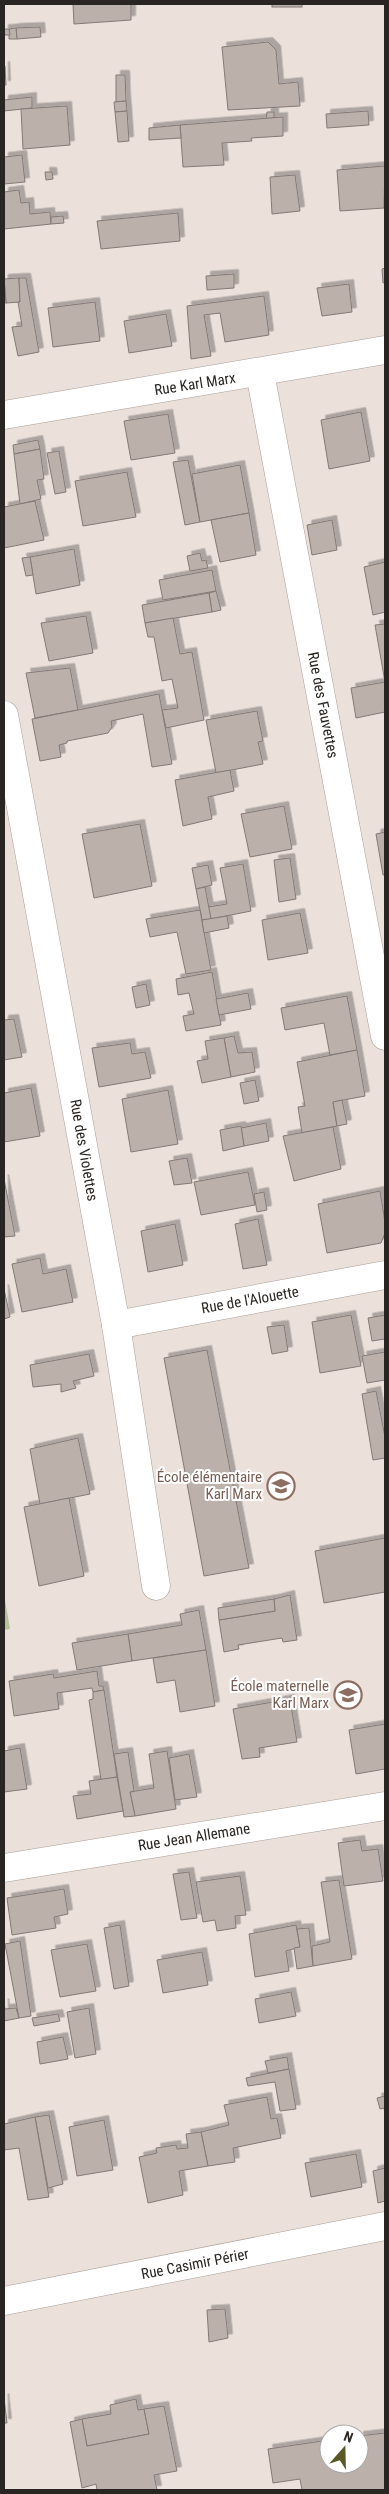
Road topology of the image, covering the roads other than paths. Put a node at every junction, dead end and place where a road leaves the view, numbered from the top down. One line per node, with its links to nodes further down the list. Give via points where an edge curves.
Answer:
1 (385, 350): 2 (street, Rue Karl Marx)
2 (260, 373): 3 (street, Rue Karl Marx); 5 (street, Rue des Fauvettes)
3 (4, 415)
4 (4, 715): 7 (street, Rue des Violettes)
5 (385, 1036)
6 (385, 1275): 7 (street, Rue de l'Alouette)
7 (116, 1325): 8 (street, Rue des Violettes)
8 (156, 1586)
9 (385, 1806): 10 (street, Rue Jean Allemane)
10 (4, 1868)
11 (385, 2226): 12 (street, Rue Casimir Périer)
12 (4, 2301)

